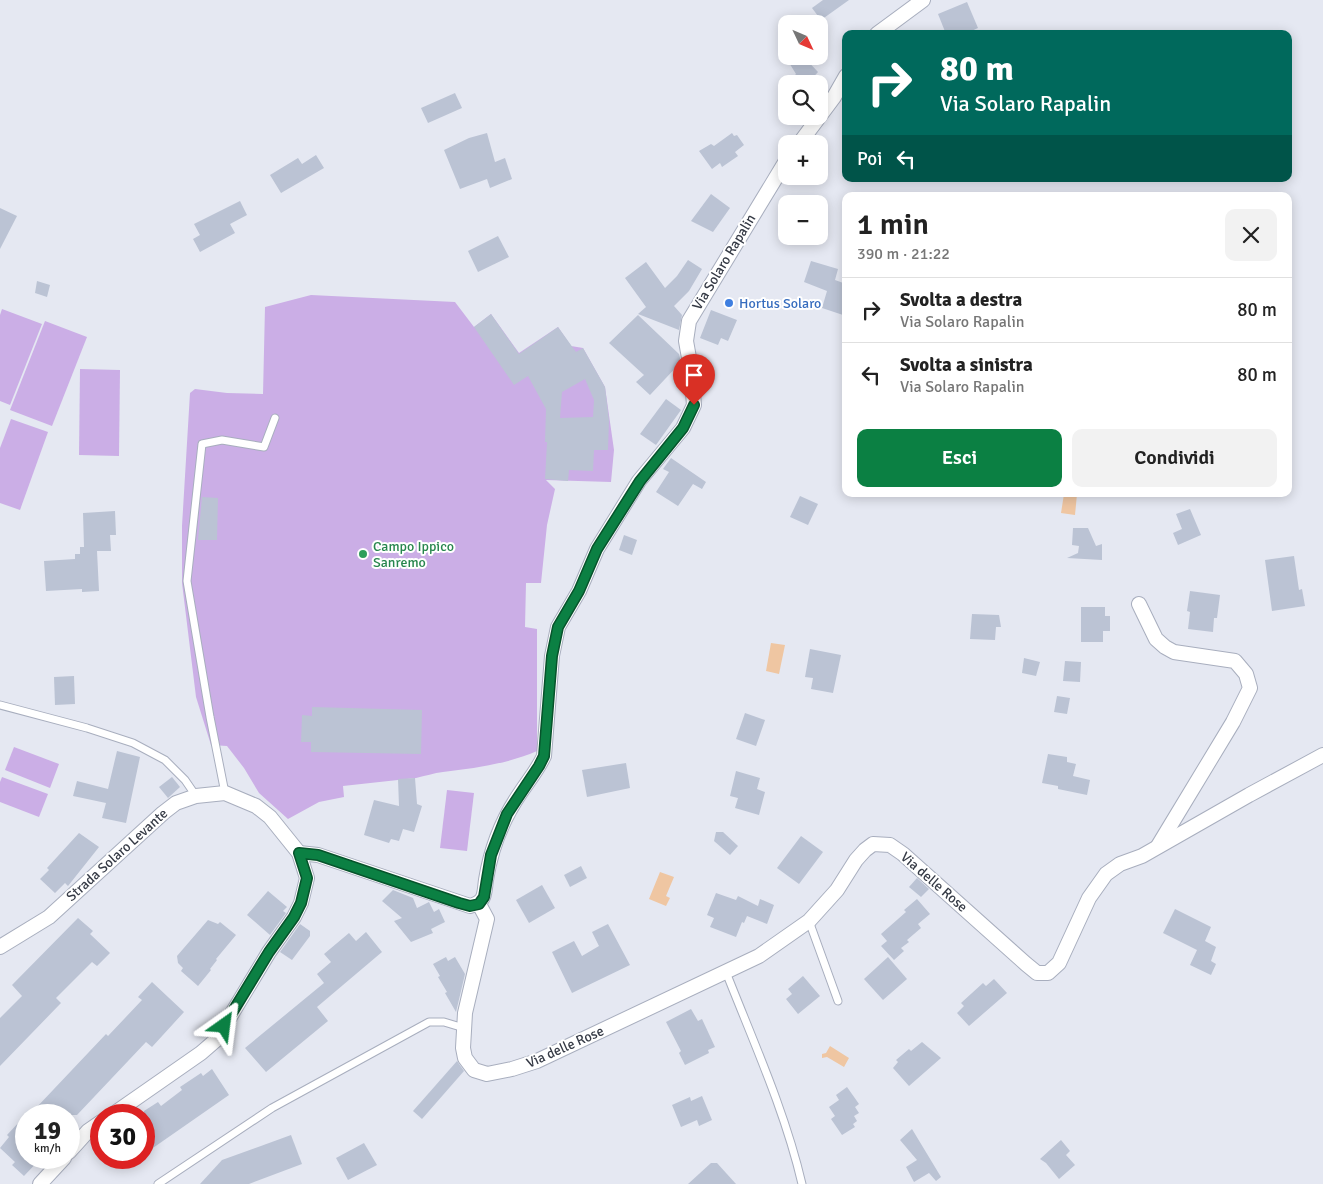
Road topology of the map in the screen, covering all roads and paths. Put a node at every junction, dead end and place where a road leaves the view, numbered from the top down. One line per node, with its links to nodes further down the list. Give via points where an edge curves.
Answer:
1 (924, 0): 2 (street)
2 (883, 30)
3 (842, 83): 4 (street)
4 (806, 135)
5 (778, 174): 14 (street, Via Solaro Rapalin, via 689,320 686,341 694,405 683,428 640,481 597,549 579,591 558,627 552,656 544,756 507,814 491,855 484,897)
6 (275, 418): 10 (lane, via 264,447 222,440 202,444 187,581)
7 (1139, 604): 12 (street, via 1156,639 1165,647 1174,652 1235,661 1246,674 1250,688)
8 (0, 705): 11 (lane, via 133,743 165,760)
9 (1323, 755): 12 (street, Via delle Rose)
10 (225, 793): 11 (street, Strada Solaro Levante); 13 (street, Strada Solaro Levante, via 256,806 270,817)
11 (196, 796): 16 (street, Strada Solaro Levante, via 176,803 163,813 49,917)
12 (1157, 847): 15 (street, Via delle Rose, via 1106,874 1089,898 1059,963 1048,972 1037,973 890,845 872,844 865,850 838,890)
13 (299, 853): 14 (street, via 318,855 459,903); 20 (street, Strada Solaro Levante, via 307,878 301,903 216,1040)
14 (479, 904): 19 (street, Via delle Rose, via 487,919)
15 (809, 921): 17 (street, Via delle Rose, via 759,956); 18 (lane)
16 (0, 946)
17 (726, 972): 19 (street, Via delle Rose, via 537,1062 512,1069 487,1074 474,1070 465,1058); 26 (lane, via 768,1077)
18 (838, 1001)
19 (464, 1028): 25 (lane, via 444,1022 428,1022 272,1108)
20 (128, 1104)
21 (90, 1130): 22 (street)
22 (80, 1140)
23 (54, 1169): 24 (street)
24 (40, 1184)
25 (158, 1184)
26 (802, 1184)

